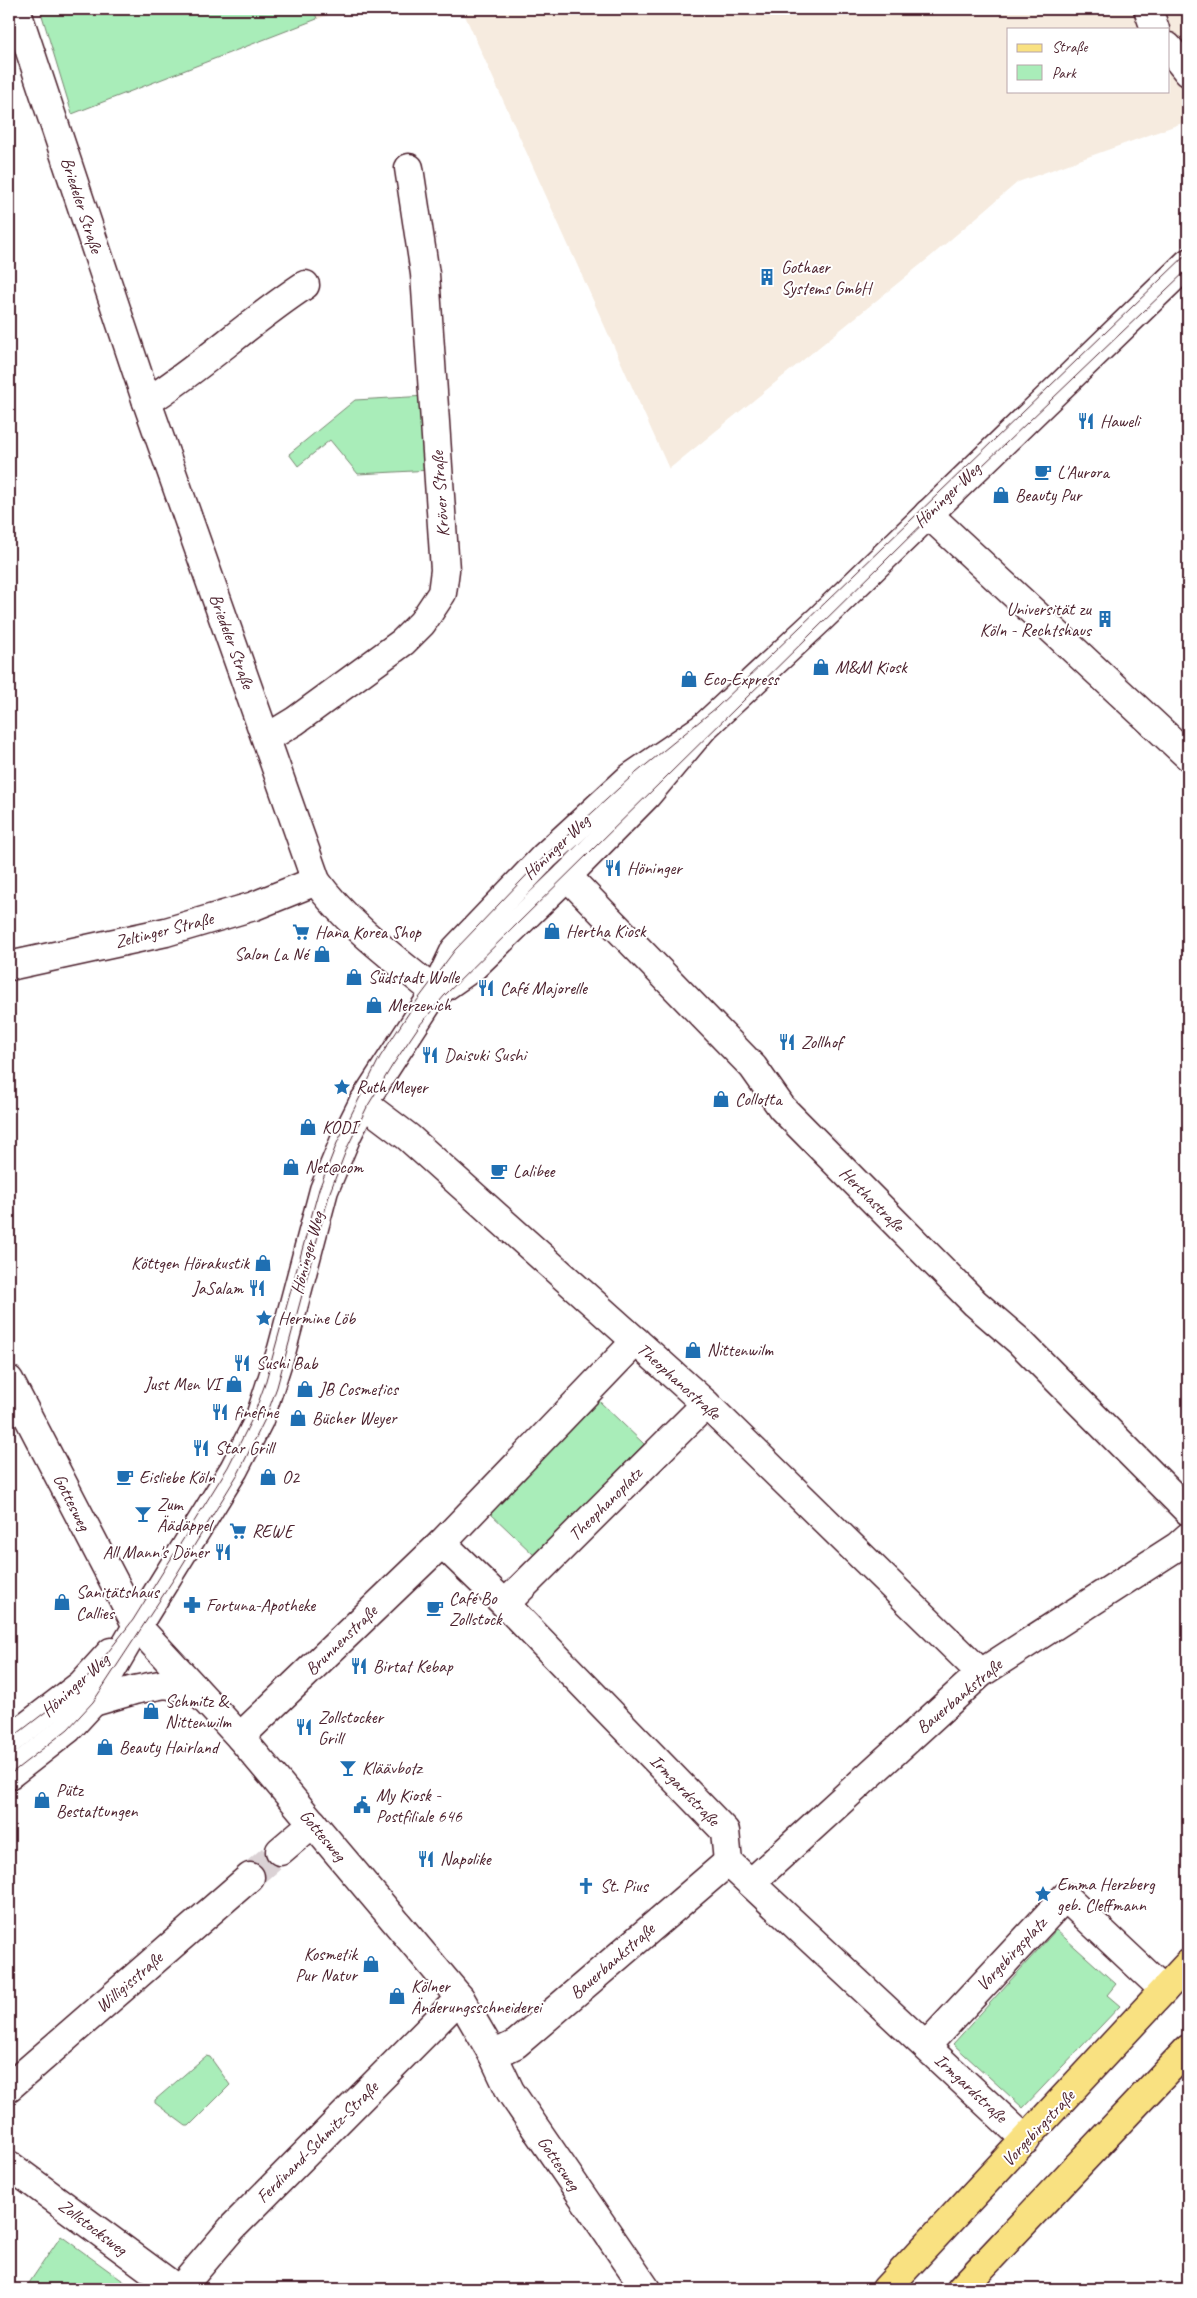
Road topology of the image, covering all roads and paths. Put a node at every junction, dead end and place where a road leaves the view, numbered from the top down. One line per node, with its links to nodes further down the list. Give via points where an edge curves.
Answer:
1 (16, 9): 9 (street, Briedeler Straße)
2 (1148, 9): 3 (street)
3 (1154, 28)
4 (1170, 50): 5 (street)
5 (1188, 72)
6 (409, 168): 12 (street, Kröver Straße, via 425,274 445,570 442,593 422,623 403,642)
7 (1188, 263): 10 (street, Höninger Weg)
8 (305, 285): 9 (street, via 183,379)
9 (147, 402): 12 (street, Briedeler Straße)
10 (928, 514): 11 (street, Höninger Weg); 13 (street)
11 (704, 727): 14 (street, Höninger Weg, via 647,795); 17 (street, Höninger Weg, via 631,777 544,857 455,950)
12 (267, 738): 15 (street, Briedeler Straße)
13 (1188, 756)
14 (567, 876): 17 (street, Höninger Weg, via 473,967); 22 (street, Herthastraße, via 753,1067 782,1108 974,1303 1019,1341)
15 (316, 881): 16 (street, Zeltinger Straße, via 254,906 166,932); 17 (street, via 331,902)
16 (9, 966)
17 (435, 992): 18 (street, Höninger Weg)
18 (363, 1103): 19 (street, Theophanostraße, via 408,1138); 26 (street, Höninger Weg, via 324,1190 282,1349 259,1420 234,1469)
19 (636, 1341): 21 (street, Theophanostraße); 24 (street)
20 (9, 1380): 26 (street, Gottesweg)
21 (706, 1404): 25 (street, Theophanoplatz); 27 (street, Theophanostraße)
22 (1188, 1511)
23 (1188, 1537): 27 (street, Bauerbankstraße)
24 (442, 1543): 25 (street, Irmgardstraße); 30 (street, Brunnenstraße)
25 (505, 1604): 35 (street, Irmgardstraße, via 725,1831)
26 (137, 1626): 28 (street, Gottesweg); 29 (street, Höninger Weg); 31 (street, Höninger Weg, via 82,1684)
27 (981, 1673): 37 (street, Bauerbankstraße)
28 (196, 1690): 29 (street, via 165,1684); 30 (street, Gottesweg)
29 (94, 1702): 32 (street, Höninger Weg, via 68,1729)
30 (240, 1737): 33 (street, Gottesweg)
31 (9, 1740)
32 (9, 1775)
33 (313, 1823): 34 (street); 40 (street, Gottesweg)
34 (280, 1851)
35 (728, 1862): 37 (street, Irmgardstraße); 43 (street, Bauerbankstraße, via 516,2044)
36 (250, 1877): 44 (street, Willigisstraße)
37 (752, 1882): 41 (street, Irmgardstraße)
38 (1188, 1964): 39 (main road, Vorgebirgstraße)
39 (1164, 1990): 41 (street, Vorgebirgsplatz, via 1064,1897); 45 (main road, Vorgebirgstraße)
40 (460, 1998): 43 (street, Gottesweg); 47 (street, Ferdinand-Schmitz-Straße, via 232,2228)
41 (926, 2046): 45 (street, Irmgardstraße)
42 (1188, 2049): 50 (main road)
43 (493, 2055): 48 (street, Gottesweg, via 510,2091)
44 (9, 2088)
45 (1026, 2140): 49 (main road, Vorgebirgstraße)
46 (9, 2164): 47 (street, Zollstocksweg)
47 (178, 2289)
48 (646, 2289)
49 (886, 2289)
50 (961, 2289)

